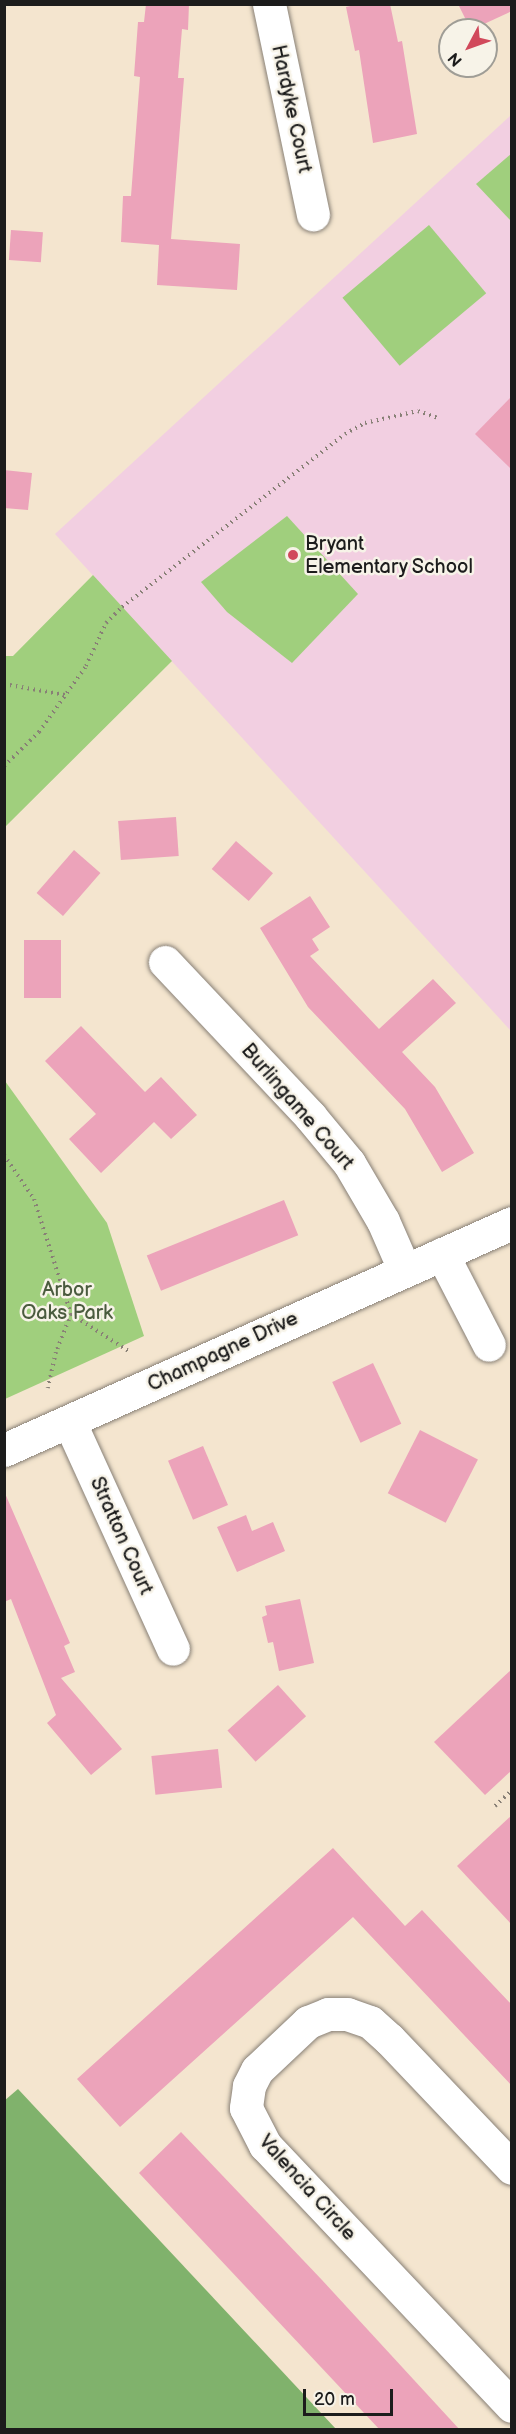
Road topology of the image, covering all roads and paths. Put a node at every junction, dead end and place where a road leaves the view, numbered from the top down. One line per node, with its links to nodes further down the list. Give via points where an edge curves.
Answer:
1 (269, 4): 2 (street, Hardyke Court)
2 (313, 214)
3 (438, 418): 5 (path, via 418,411 365,423 345,434 122,607 106,623 86,666)
4 (4, 684): 5 (path)
5 (65, 695): 6 (path, via 39,732)
6 (4, 766)
7 (165, 962): 11 (street, Burlingame Court, via 349,1163 383,1221)
8 (4, 1155): 12 (path, via 34,1199)
9 (512, 1223): 10 (street, Champagne Drive)
10 (442, 1254): 11 (street, Champagne Drive); 13 (street)
11 (404, 1269): 16 (street, Champagne Drive)
12 (71, 1314): 14 (path); 15 (path, via 56,1352)
13 (489, 1345)
14 (130, 1352)
15 (48, 1388)
16 (70, 1423): 17 (street, Champagne Drive); 18 (street, Stratton Court)
17 (4, 1450)
18 (172, 1649)
19 (512, 1790): 20 (path)
20 (507, 1794): 21 (path); 22 (path)
21 (512, 1799)
22 (495, 1806)
23 (512, 2168): 24 (street, Valencia Circle, via 389,2039 370,2022 347,2014 328,2014 308,2022 257,2070 249,2086 246,2108 265,2145)
24 (512, 2406)

